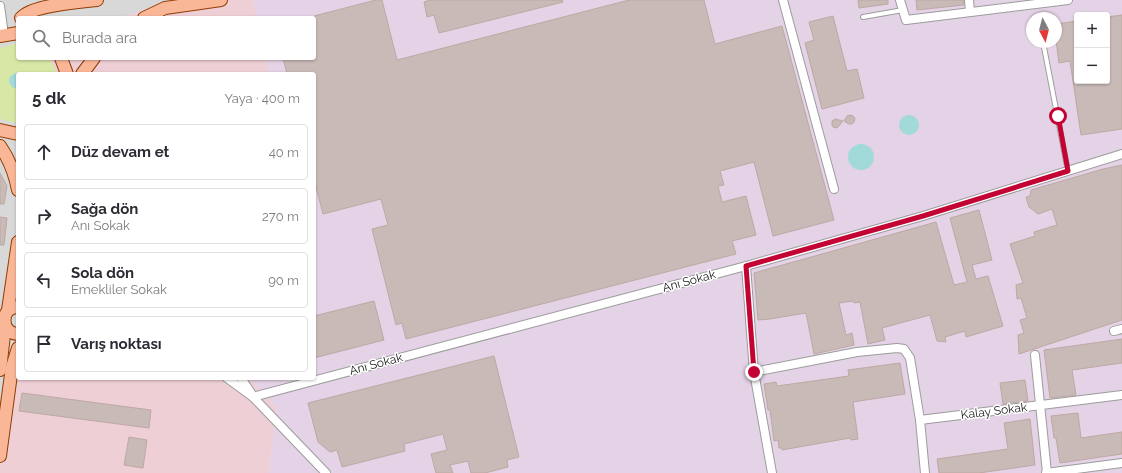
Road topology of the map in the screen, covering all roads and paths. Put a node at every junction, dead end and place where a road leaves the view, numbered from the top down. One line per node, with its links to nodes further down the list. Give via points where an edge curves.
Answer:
1 (97, 0): 10 (main road, via 50,6)
2 (221, 0): 11 (main road, via 165,8)
3 (783, 0): 26 (street)
4 (900, 0): 8 (street)
5 (968, 0): 9 (street)
6 (1068, 0): 9 (street)
7 (0, 6): 14 (street)
8 (903, 10): 9 (street, via 906,20); 12 (lane)
9 (970, 12)
10 (22, 16)
11 (148, 16)
12 (863, 17)
13 (16, 24): 14 (main road)
14 (8, 34)
15 (1044, 48): 24 (lane)
16 (62, 60): 18 (main road)
17 (92, 60): 19 (main road)
18 (66, 72)
19 (84, 72)
20 (0, 130): 21 (main road)
21 (16, 134)
22 (0, 146): 25 (main road, via 8,157)
23 (1122, 154): 24 (street, Anı Sokak)
24 (1068, 171): 28 (street, Anı Sokak, via 923,216)
25 (16, 180)
26 (834, 190)
27 (16, 255): 29 (main road)
28 (746, 266): 34 (street); 38 (street, Anı Sokak)
29 (7, 316): 30 (main road, via 11,332); 33 (main road)
30 (16, 333)
31 (16, 354): 41 (main road)
32 (1035, 355): 39 (street)
33 (0, 370)
34 (754, 372): 40 (street, via 857,352 904,349 910,358); 44 (street)
35 (230, 380): 38 (street)
36 (242, 380): 38 (street)
37 (1122, 395): 39 (street, Kalay Sokak)
38 (253, 397): 43 (street)
39 (1040, 405): 40 (street, Kalay Sokak); 46 (street)
40 (920, 420): 45 (street)
41 (0, 456)
42 (1122, 463): 46 (street)
43 (326, 473)
44 (772, 473)
45 (925, 473)
46 (1047, 473)

